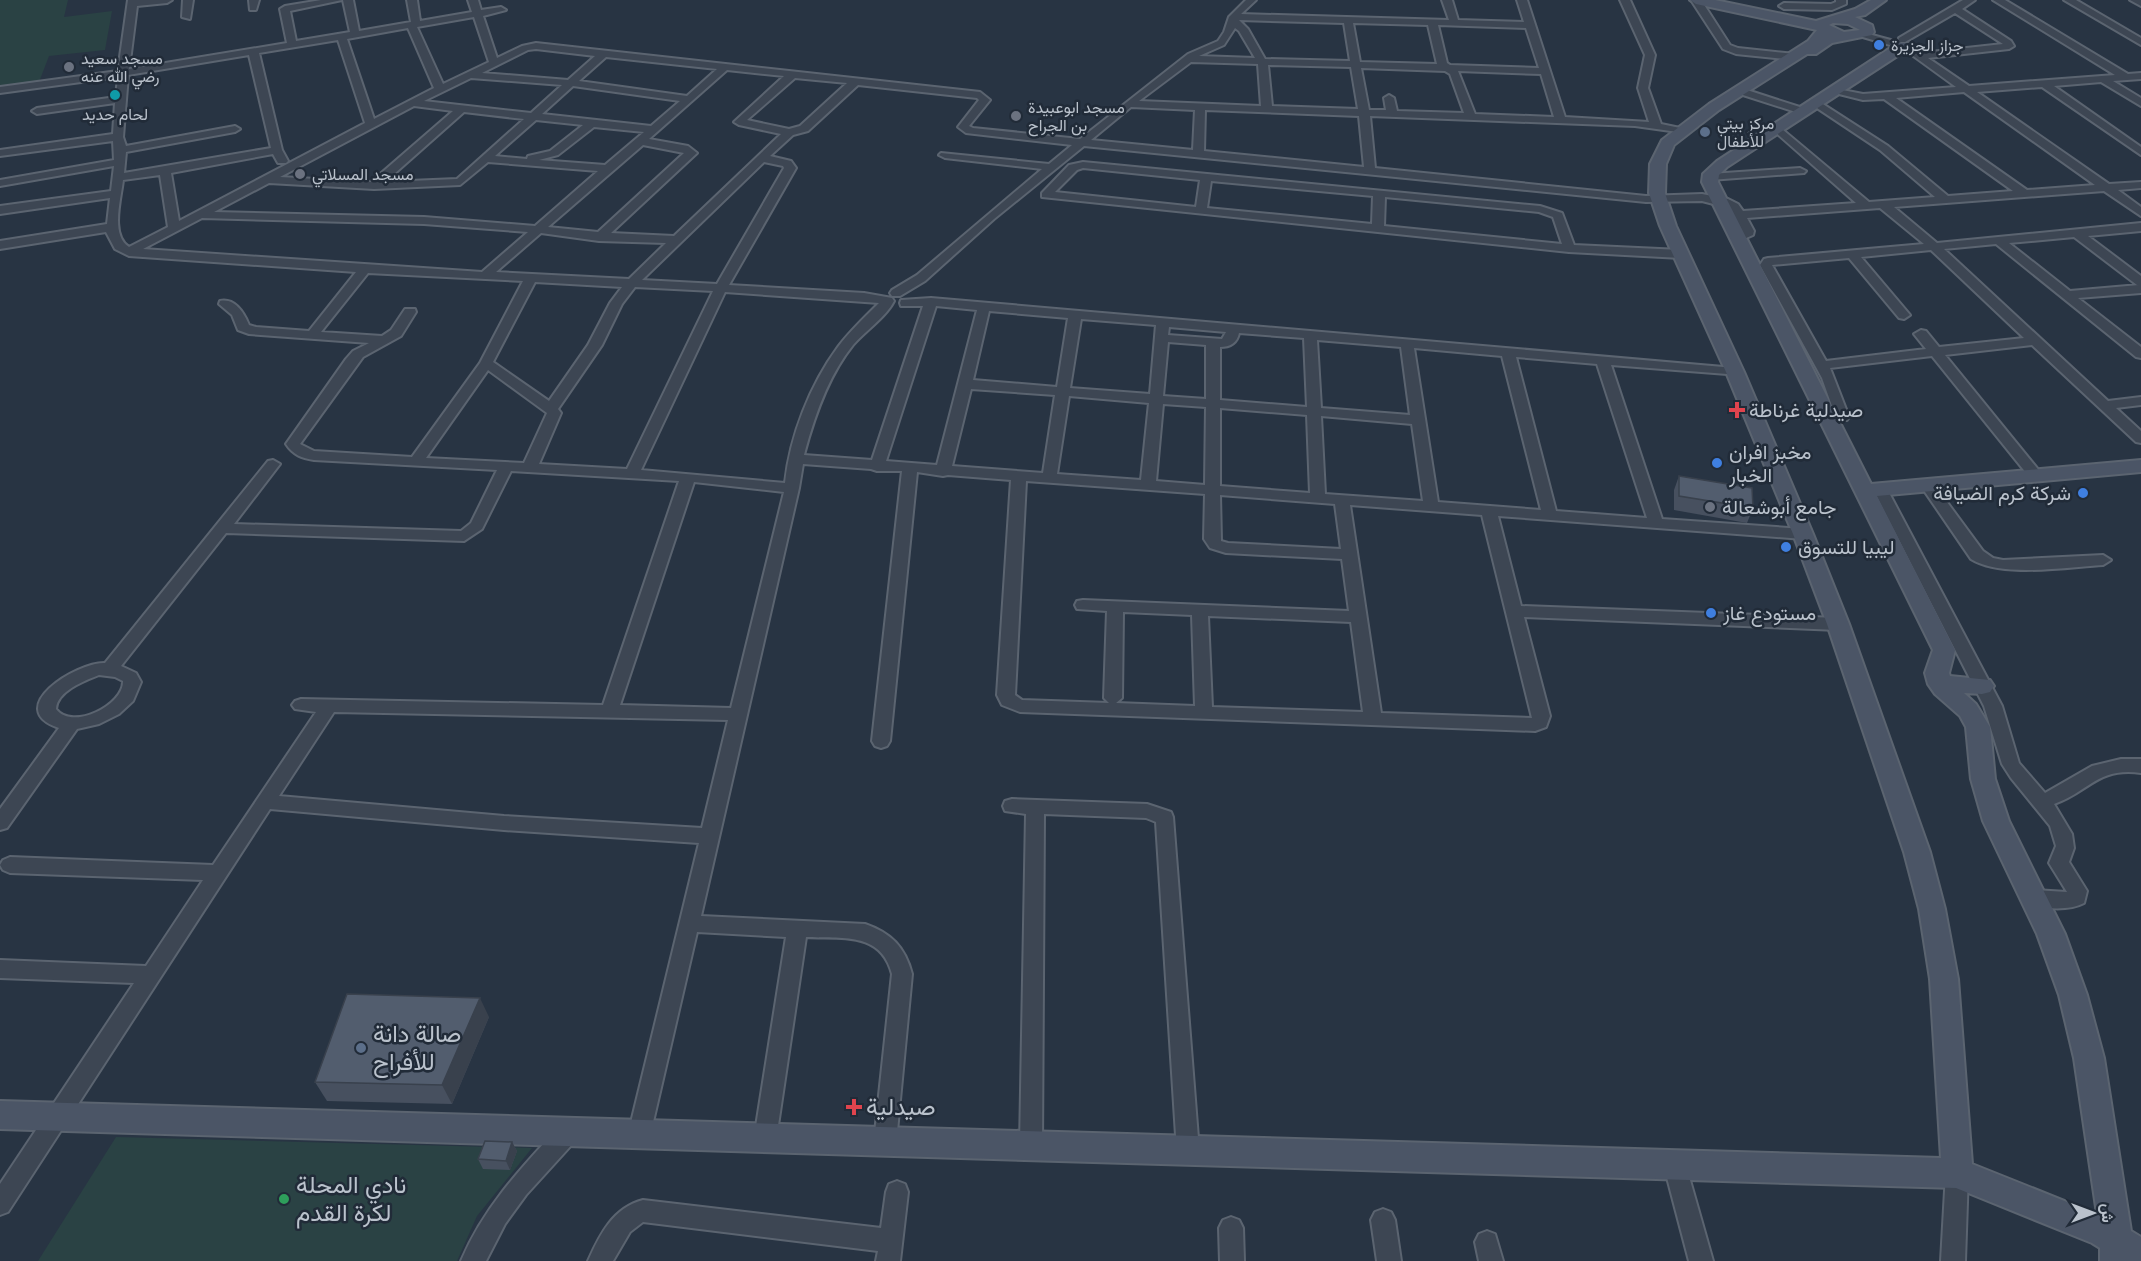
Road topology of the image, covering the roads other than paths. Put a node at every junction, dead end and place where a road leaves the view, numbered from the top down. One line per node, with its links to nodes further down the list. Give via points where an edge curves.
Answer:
1 (167, 0): 21 (street)
2 (188, 0): 27 (street)
3 (337, 0): 40 (street, via 285,9)
4 (348, 0): 36 (street)
5 (412, 0): 32 (street)
6 (473, 0): 26 (street)
7 (1251, 0): 29 (street)
8 (1447, 0): 31 (street)
9 (1522, 0): 34 (street)
10 (1624, 0): 84 (street, via 1650,55 1643,90)
11 (1696, 0): 33 (street); 44 (street, via 1726,47)
12 (1706, 0): 20 (street)
13 (1841, 0): 23 (street, via 1842,4 1832,7)
14 (1880, 0): 33 (street)
15 (1889, 0): 35 (street, via 1868,15)
16 (1970, 0): 24 (street)
17 (1998, 0): 56 (street)
18 (2069, 0): 38 (street)
19 (2135, 0): 22 (street)
20 (1719, 1): 23 (street)
21 (132, 2): 52 (street)
22 (2141, 3)
23 (1785, 7): 33 (street)
24 (1956, 9): 39 (street); 43 (street, via 2008,46)
25 (501, 10): 26 (street)
26 (476, 14): 32 (street); 47 (street)
27 (187, 17)
28 (1348, 19): 29 (street); 30 (street); 48 (street)
29 (1233, 20): 45 (street, via 1221,43); 46 (street)
30 (1432, 22): 31 (street); 50 (street, via 1442,64)
31 (1454, 22): 34 (street)
32 (414, 24): 36 (street); 61 (street)
33 (1828, 24): 35 (street); 35 (street, via 1855,22); 44 (street, via 1817,41)
34 (1530, 25): 51 (street)
35 (1860, 32): 39 (street); 64 (street, via 1823,43)
36 (355, 34): 37 (street)
37 (341, 36): 40 (street); 83 (street)
38 (2141, 42)
39 (1902, 43): 43 (street); 62 (street); 69 (street)
40 (292, 45): 41 (street)
41 (253, 51): 52 (street); 94 (street)
42 (604, 53): 47 (street, via 531,46); 49 (street); 59 (street)
43 (1925, 55): 62 (street)
44 (1795, 57): 88 (street)
45 (1189, 58): 46 (street); 72 (street)
46 (1262, 61): 48 (street); 75 (street, via 1267,74)
47 (494, 62): 54 (street)
48 (1356, 63): 50 (street); 77 (street)
49 (726, 66): 53 (street); 68 (street)
50 (1449, 68): 51 (street); 80 (street)
51 (1543, 71): 81 (street)
52 (123, 73): 63 (street); 67 (street)
53 (793, 74): 58 (street); 89 (street, via 739,121)
54 (469, 75): 59 (street); 61 (street)
55 (2141, 76): 56 (street)
56 (2126, 77): 57 (street)
57 (2103, 79): 60 (street); 71 (street)
58 (856, 81): 89 (street, via 804,129); 92 (street, via 982,96 985,100 963,127 968,130)
59 (570, 83): 68 (street); 79 (street)
60 (2044, 83): 62 (street); 95 (street)
61 (440, 89): 70 (street)
62 (1969, 89): 65 (street); 118 (street)
63 (0, 90)
64 (1747, 93): 69 (street); 93 (street)
65 (1887, 96): 69 (street); 122 (street)
66 (1389, 98): 78 (street)
67 (122, 99): 76 (street); 90 (street)
68 (689, 99): 87 (street)
69 (1816, 101): 85 (street); 125 (street, via 1884,148)
70 (412, 103): 74 (street); 83 (street)
71 (2141, 103)
72 (1129, 104): 73 (street); 92 (street)
73 (1200, 107): 75 (street); 98 (street)
74 (462, 108): 79 (street); 117 (street)
75 (1267, 110): 77 (street)
76 (37, 111)
77 (1364, 113): 78 (street); 109 (street)
78 (1392, 114): 80 (street)
79 (535, 117): 82 (street); 102 (street)
80 (1471, 117): 81 (street)
81 (1561, 121): 84 (street)
82 (592, 123): 87 (street); 97 (street)
83 (371, 125): 107 (street)
84 (1656, 125): 88 (street)
85 (1777, 128): 113 (street, via 1722,164); 128 (street)
86 (235, 129): 100 (street)
87 (654, 130): 91 (street)
88 (1681, 131): 93 (street)
89 (789, 132): 101 (street)
90 (118, 137): 96 (street); 100 (street)
91 (641, 141): 106 (street); 140 (street, via 684,148 691,153)
92 (1081, 141): 98 (street); 105 (street)
93 (1665, 149): 124 (street, via 1657,170)
94 (277, 150): 107 (street); 108 (street)
95 (2141, 152)
96 (0, 153)
97 (554, 153): 103 (street); 104 (street)
98 (1198, 153): 109 (street)
99 (945, 155): 105 (street)
100 (120, 156): 112 (street); 115 (street)
101 (760, 158): 142 (street); 155 (street, via 787,163 790,168)
102 (488, 159): 103 (street); 117 (street, via 460,182)
103 (516, 161): 104 (street)
104 (560, 165): 106 (street)
105 (1050, 167): 119 (street)
106 (609, 169): 136 (street)
107 (287, 170): 114 (street)
108 (165, 171): 112 (street); 137 (street)
109 (1370, 171): 124 (street)
110 (1800, 171): 113 (street)
111 (1206, 176): 121 (street); 123 (street, via 1079,165); 130 (street)
112 (119, 177): 120 (street)
113 (1710, 177): 126 (street)
114 (268, 180): 117 (street); 132 (street)
115 (0, 183)
116 (2141, 184): 118 (street)
117 (374, 186)
118 (2108, 187): 122 (street); 131 (street)
119 (1020, 193): 123 (street); 158 (street)
120 (114, 194): 129 (street); 134 (street)
121 (1379, 194): 138 (street); 146 (street, via 1547,210 1561,219)
122 (2025, 194): 125 (street)
123 (1046, 195): 130 (street)
124 (1658, 199): 126 (street); 149 (street)
125 (1946, 200): 127 (street)
126 (1719, 201): 133 (street, via 1732,205); 141 (street)
127 (1884, 205): 128 (street); 145 (street)
128 (1867, 206): 133 (street)
129 (0, 210)
130 (1201, 210): 138 (street)
131 (2141, 210)
132 (202, 215): 136 (street); 137 (street)
133 (1739, 215): 141 (street, via 1749,233)
134 (112, 227): 144 (street); 147 (street, via 119,246)
135 (2141, 227): 139 (street)
136 (538, 228): 140 (street); 151 (street)
137 (174, 229): 147 (street)
138 (1378, 229): 146 (street)
139 (2077, 233): 143 (street); 153 (street)
140 (599, 237): 142 (street)
141 (1737, 238): 183 (street)
142 (674, 240): 154 (street)
143 (1999, 241): 145 (street); 157 (street)
144 (0, 245)
145 (1935, 247): 148 (street); 172 (street)
146 (1569, 248): 149 (street)
147 (129, 252): 150 (street)
148 (1851, 253): 164 (street); 180 (street, via 1766,263)
149 (1681, 254): 181 (street)
150 (365, 269): 151 (street); 168 (street)
151 (484, 276): 152 (street)
152 (530, 279): 154 (street); 179 (street)
153 (2141, 282)
154 (631, 284): 155 (street); 189 (street)
155 (721, 288): 158 (street); 203 (street)
156 (2141, 289): 157 (street)
157 (2067, 295): 177 (street)
158 (896, 300): 159 (street); 194 (street, via 843,348 828,371)
159 (931, 302): 161 (street); 199 (street)
160 (225, 304): 168 (street, via 238,313 247,329)
161 (984, 307): 163 (street); 182 (street)
162 (410, 312): 171 (street, via 396,333)
163 (1075, 314): 165 (street); 184 (street)
164 (1904, 315)
165 (1163, 322): 166 (street); 170 (street)
166 (1233, 328): 169 (street); 173 (street, via 1230,341)
167 (1921, 334): 176 (street)
168 (312, 335): 171 (street)
169 (1310, 336): 174 (street); 190 (street)
170 (1162, 338): 173 (street); 185 (street)
171 (385, 340): 195 (street, via 358,354 292,444 303,454)
172 (2037, 340): 176 (street); 188 (street)
173 (1214, 343): 187 (street)
174 (1407, 344): 175 (street); 192 (street)
175 (1508, 352): 178 (street); 217 (street)
176 (1937, 353): 180 (street); 204 (street)
177 (2141, 354)
178 (1603, 361): 181 (street); 218 (street)
179 (486, 363): 189 (street); 195 (street)
180 (1822, 365): 183 (street)
181 (1735, 372): 220 (street)
182 (965, 384): 184 (street); 202 (street)
183 (1822, 386): 191 (street); 211 (street)
184 (1063, 392): 185 (street); 207 (street)
185 (1156, 399): 187 (street); 209 (street)
186 (2141, 401): 188 (street)
187 (1213, 404): 190 (street); 212 (street)
188 (2106, 405): 193 (street)
189 (551, 409): 200 (street, via 553,418)
190 (1314, 412): 192 (street); 213 (street)
191 (1842, 417)
192 (1419, 420): 215 (street)
193 (2141, 439)
194 (796, 459): 199 (street); 210 (street)
195 (416, 461): 197 (street)
196 (273, 464): 219 (street)
197 (506, 466): 200 (street); 219 (street, via 477,526 464,536)
198 (2141, 466): 204 (street)
199 (877, 467): 201 (street)
200 (530, 468): 203 (street)
201 (910, 469): 202 (street); 240 (street)
202 (943, 472): 206 (street)
203 (632, 474): 205 (street)
204 (2036, 476): 208 (street)
205 (688, 477): 210 (street); 235 (street)
206 (1019, 477): 207 (street); 236 (street, via 1008,700 1020,706)
207 (1050, 479): 209 (street)
208 (1928, 486): 211 (street); 222 (street, via 1977,555 1988,562 2003,565)
209 (1148, 487): 212 (street)
210 (792, 488): 237 (street)
211 (1872, 490): 230 (street, via 1944,650 1937,673); 231 (street, via 1930,581)
212 (1212, 491): 213 (street); 221 (street, via 1212,539 1219,547)
213 (1318, 499): 214 (street)
214 (1342, 501): 215 (street); 221 (street)
215 (1431, 507): 216 (street)
216 (1489, 511): 217 (street); 226 (street)
217 (1550, 515): 218 (street)
218 (1656, 523): 220 (street)
219 (222, 528): 229 (street)
220 (1803, 534): 228 (street)
221 (1350, 554): 227 (street)
222 (2103, 560)
223 (1083, 605): 224 (street)
224 (1115, 606): 225 (street); 232 (street)
225 (1200, 610): 227 (street); 236 (street)
226 (1514, 611): 228 (street); 238 (street, via 1540,722 1527,726)
227 (1359, 617): 238 (street)
228 (1838, 624): 264 (street, via 1905,813 1932,909 1944,979)
229 (110, 669): 239 (street, via 128,675 128,697 110,712); 239 (street, via 85,673 53,694 49,711 53,717)
230 (1940, 684): 231 (street); 250 (street, via 1978,727 1989,801 2004,841)
231 (1982, 686): 242 (street, via 1998,717 2012,766)
232 (1113, 698)
233 (301, 705): 234 (street)
234 (328, 705): 235 (street); 243 (street)
235 (610, 710): 237 (street)
236 (1204, 713): 238 (street)
237 (737, 714): 247 (street)
238 (1373, 720)
239 (72, 723): 246 (street)
240 (881, 741)
241 (2141, 766): 242 (street, via 2092,773 2069,791)
242 (2042, 801): 250 (street, via 2065,844 2061,867 2078,894 2072,900)
243 (265, 802): 247 (street); 249 (street)
244 (1012, 806): 245 (street)
245 (1035, 807): 261 (street); 262 (street, via 1148,812 1164,817)
246 (0, 823)
247 (710, 836): 251 (street)
248 (10, 864): 249 (street)
249 (219, 873): 254 (street)
250 (2034, 898): 270 (street, via 2063,964 2082,1026)
251 (690, 924): 252 (street); 258 (street)
252 (797, 929): 259 (street); 260 (street, via 865,932 879,937 898,957 902,974)
253 (0, 969): 254 (street)
254 (152, 975): 256 (street)
255 (0, 1115): 256 (street)
256 (58, 1117): 257 (street); 266 (street)
257 (568, 1133): 258 (street); 271 (street, via 518,1187)
258 (639, 1135): 259 (street)
259 (765, 1139): 260 (street)
260 (885, 1142): 261 (street)
261 (1031, 1146): 262 (street)
262 (1188, 1151): 263 (street)
263 (1675, 1166): 264 (street); 275 (street)
264 (1957, 1173): 270 (street); 276 (street)
265 (897, 1192): 269 (street)
266 (0, 1204)
267 (1383, 1220): 274 (street)
268 (1232, 1228): 273 (street)
269 (889, 1251): 272 (street, via 642,1211 624,1220)
270 (2124, 1251)
271 (473, 1261)
272 (600, 1261)
273 (1233, 1261)
274 (1389, 1261)
275 (1701, 1261)
276 (1953, 1261)

